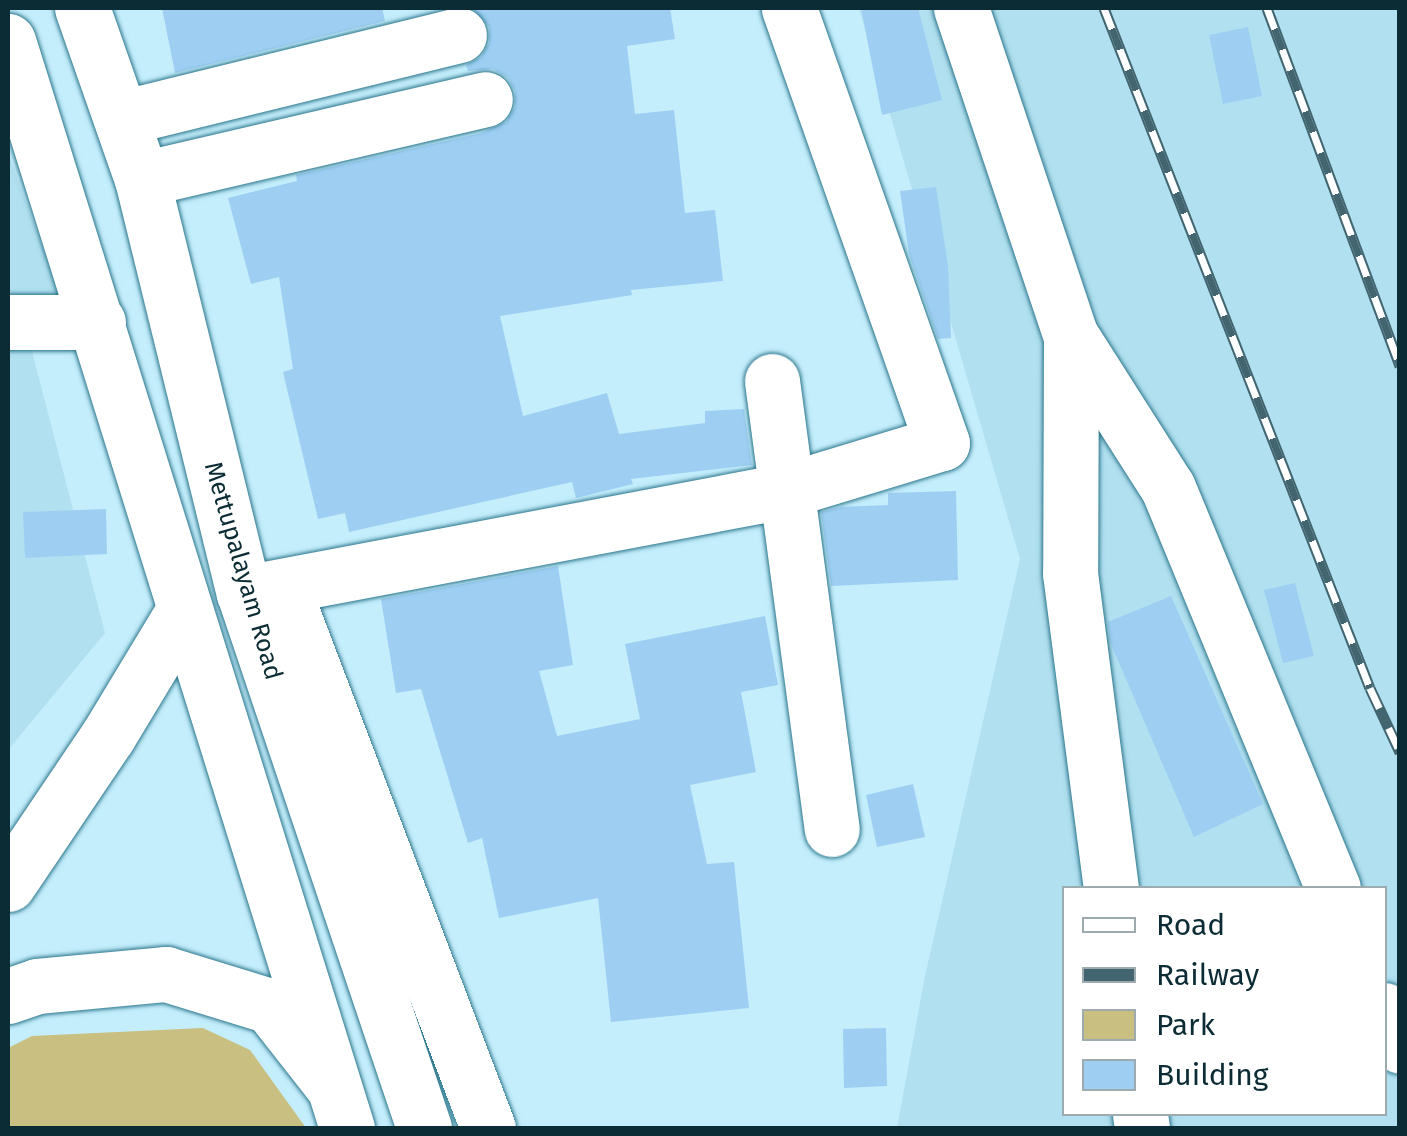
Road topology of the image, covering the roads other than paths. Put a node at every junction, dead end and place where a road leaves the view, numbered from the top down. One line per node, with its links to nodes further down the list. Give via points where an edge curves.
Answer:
1 (82, 8): 7 (main road, Mettupalayam Road)
2 (789, 8): 13 (main road, via 942,443)
3 (961, 8): 11 (main road)
4 (459, 35): 7 (main road)
5 (8, 41): 10 (main road)
6 (486, 99): 8 (main road)
7 (121, 118): 8 (main road, Mettupalayam Road)
8 (142, 179): 14 (main road, Mettupalayam Road)
9 (8, 322): 10 (main road)
10 (98, 322): 15 (main road)
11 (1071, 336): 18 (main road, via 1070,573); 19 (main road, via 1168,488)
12 (772, 382): 13 (main road)
13 (784, 491): 14 (main road); 16 (main road)
14 (244, 593): 24 (main road, Mettupalayam Road); 25 (main road, via 291,610)
15 (184, 610): 17 (main road); 23 (main road)
16 (832, 829)
17 (8, 884)
18 (1111, 886)
19 (1332, 886)
20 (8, 996): 23 (main road, via 36,986 166,974 270,1006)
21 (1387, 1017): 22 (main road)
22 (1400, 1046)
23 (340, 1108)
24 (424, 1128)
25 (488, 1128)

